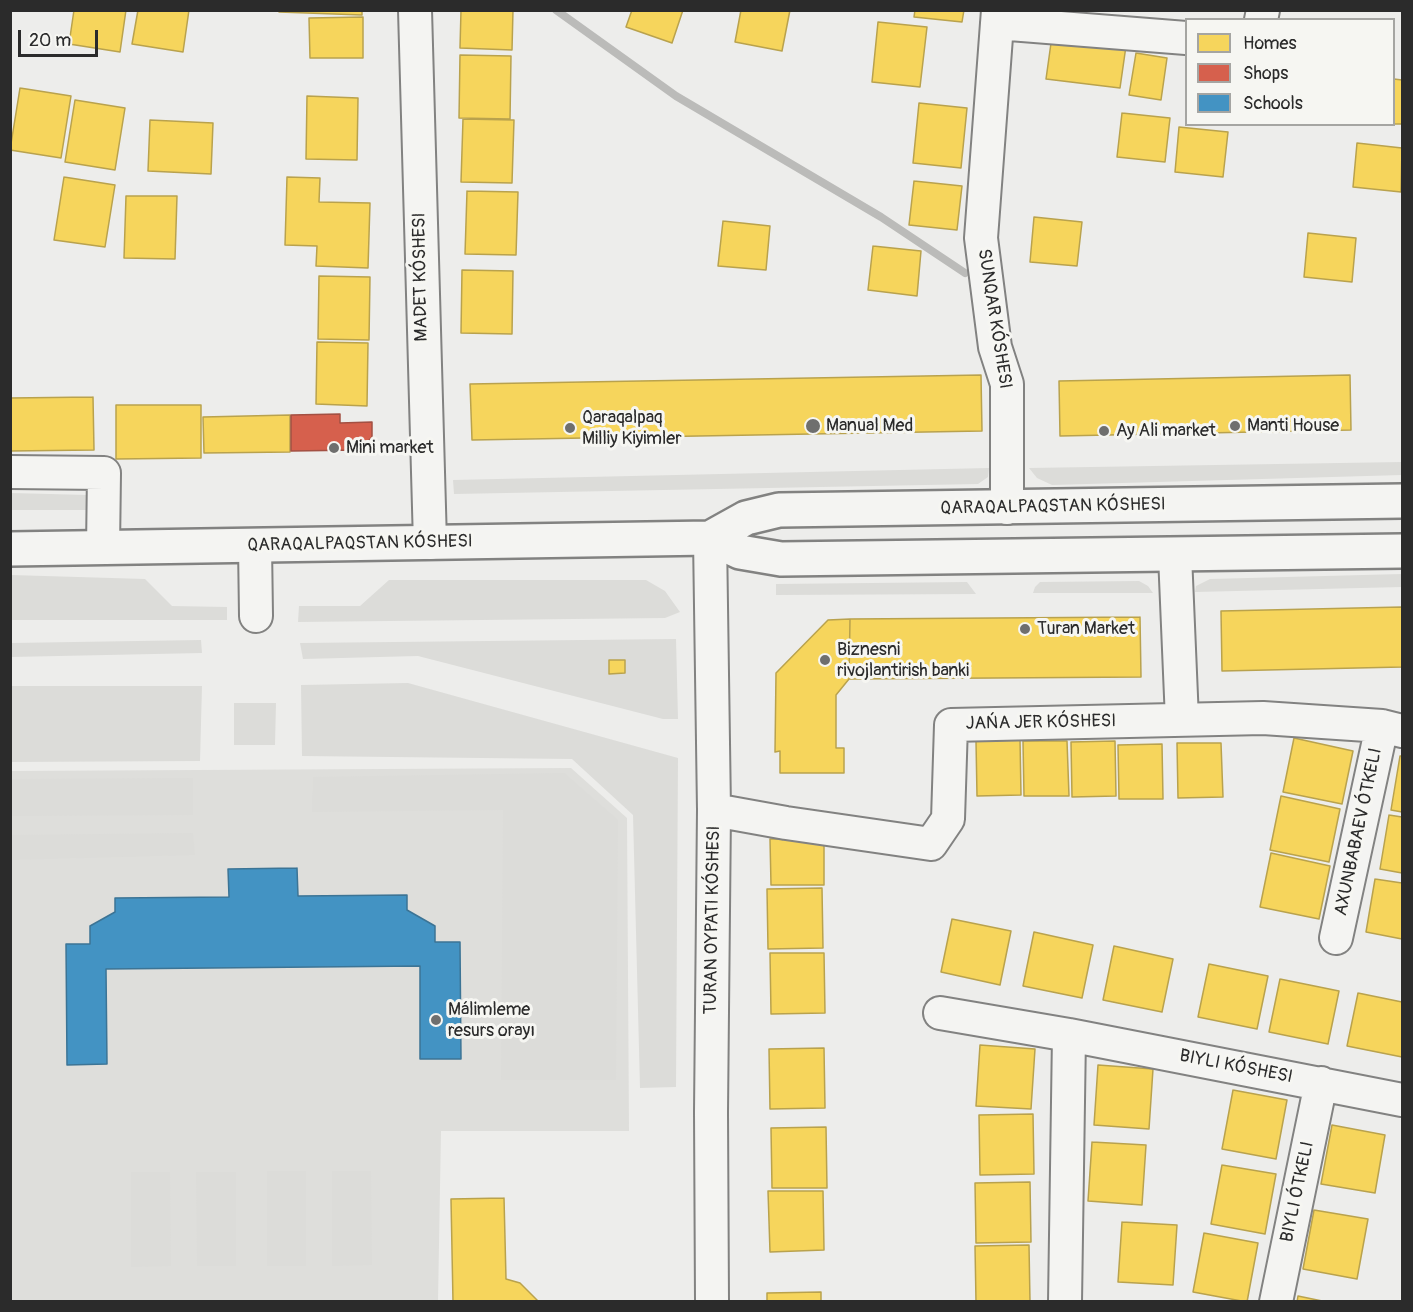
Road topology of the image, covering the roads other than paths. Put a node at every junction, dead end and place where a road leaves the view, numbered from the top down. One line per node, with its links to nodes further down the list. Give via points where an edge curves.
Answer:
1 (416, 10): 8 (street, MADET KÓSHESI)
2 (998, 17): 3 (street, SUNQAR KÓSHESI); 6 (street, SUNQAR KÓSHESI, via 981,238 995,347 1007,384)
3 (1185, 38)
4 (10, 472): 10 (street, via 104,472)
5 (1402, 501): 6 (main road, QARAQALPAQSTAN KÓSHESI)
6 (1008, 508): 7 (main road, QARAQALPAQSTAN KÓSHESI, via 779,510 746,518)
7 (711, 538): 8 (main road, QARAQALPAQSTAN KÓSHESI); 13 (main road, QARAQALPAQSTAN KÓSHESI, via 740,552 781,559); 17 (street)
8 (430, 543): 9 (main road, QARAQALPAQSTAN KÓSHESI)
9 (255, 545): 10 (main road, QARAQALPAQSTAN KÓSHESI); 14 (street)
10 (103, 548): 11 (main road, QARAQALPAQSTAN KÓSHESI)
11 (10, 549)
12 (1402, 551): 13 (main road, QARAQALPAQSTAN KÓSHESI)
13 (1175, 555): 15 (street)
14 (256, 616)
15 (1182, 720): 16 (street, JAŃA JER KÓSHESI, via 1263,718); 17 (street, JAŃA JER KÓSHESI, via 951,725 948,819 931,844)
16 (1392, 728): 18 (street, AXUNBABAEV ÓTKELI)
17 (714, 810): 23 (street)
18 (1336, 938)
19 (940, 1013): 20 (street, BIYLI KÓSHESI)
20 (1069, 1035): 21 (street, BIYLI KÓSHESI); 24 (street)
21 (1321, 1083): 22 (street, BIYLI KÓSHESI); 25 (street, BIYLI ÓTKELI)
22 (1402, 1100)
23 (711, 1302)
24 (1065, 1302)
25 (1276, 1302)

